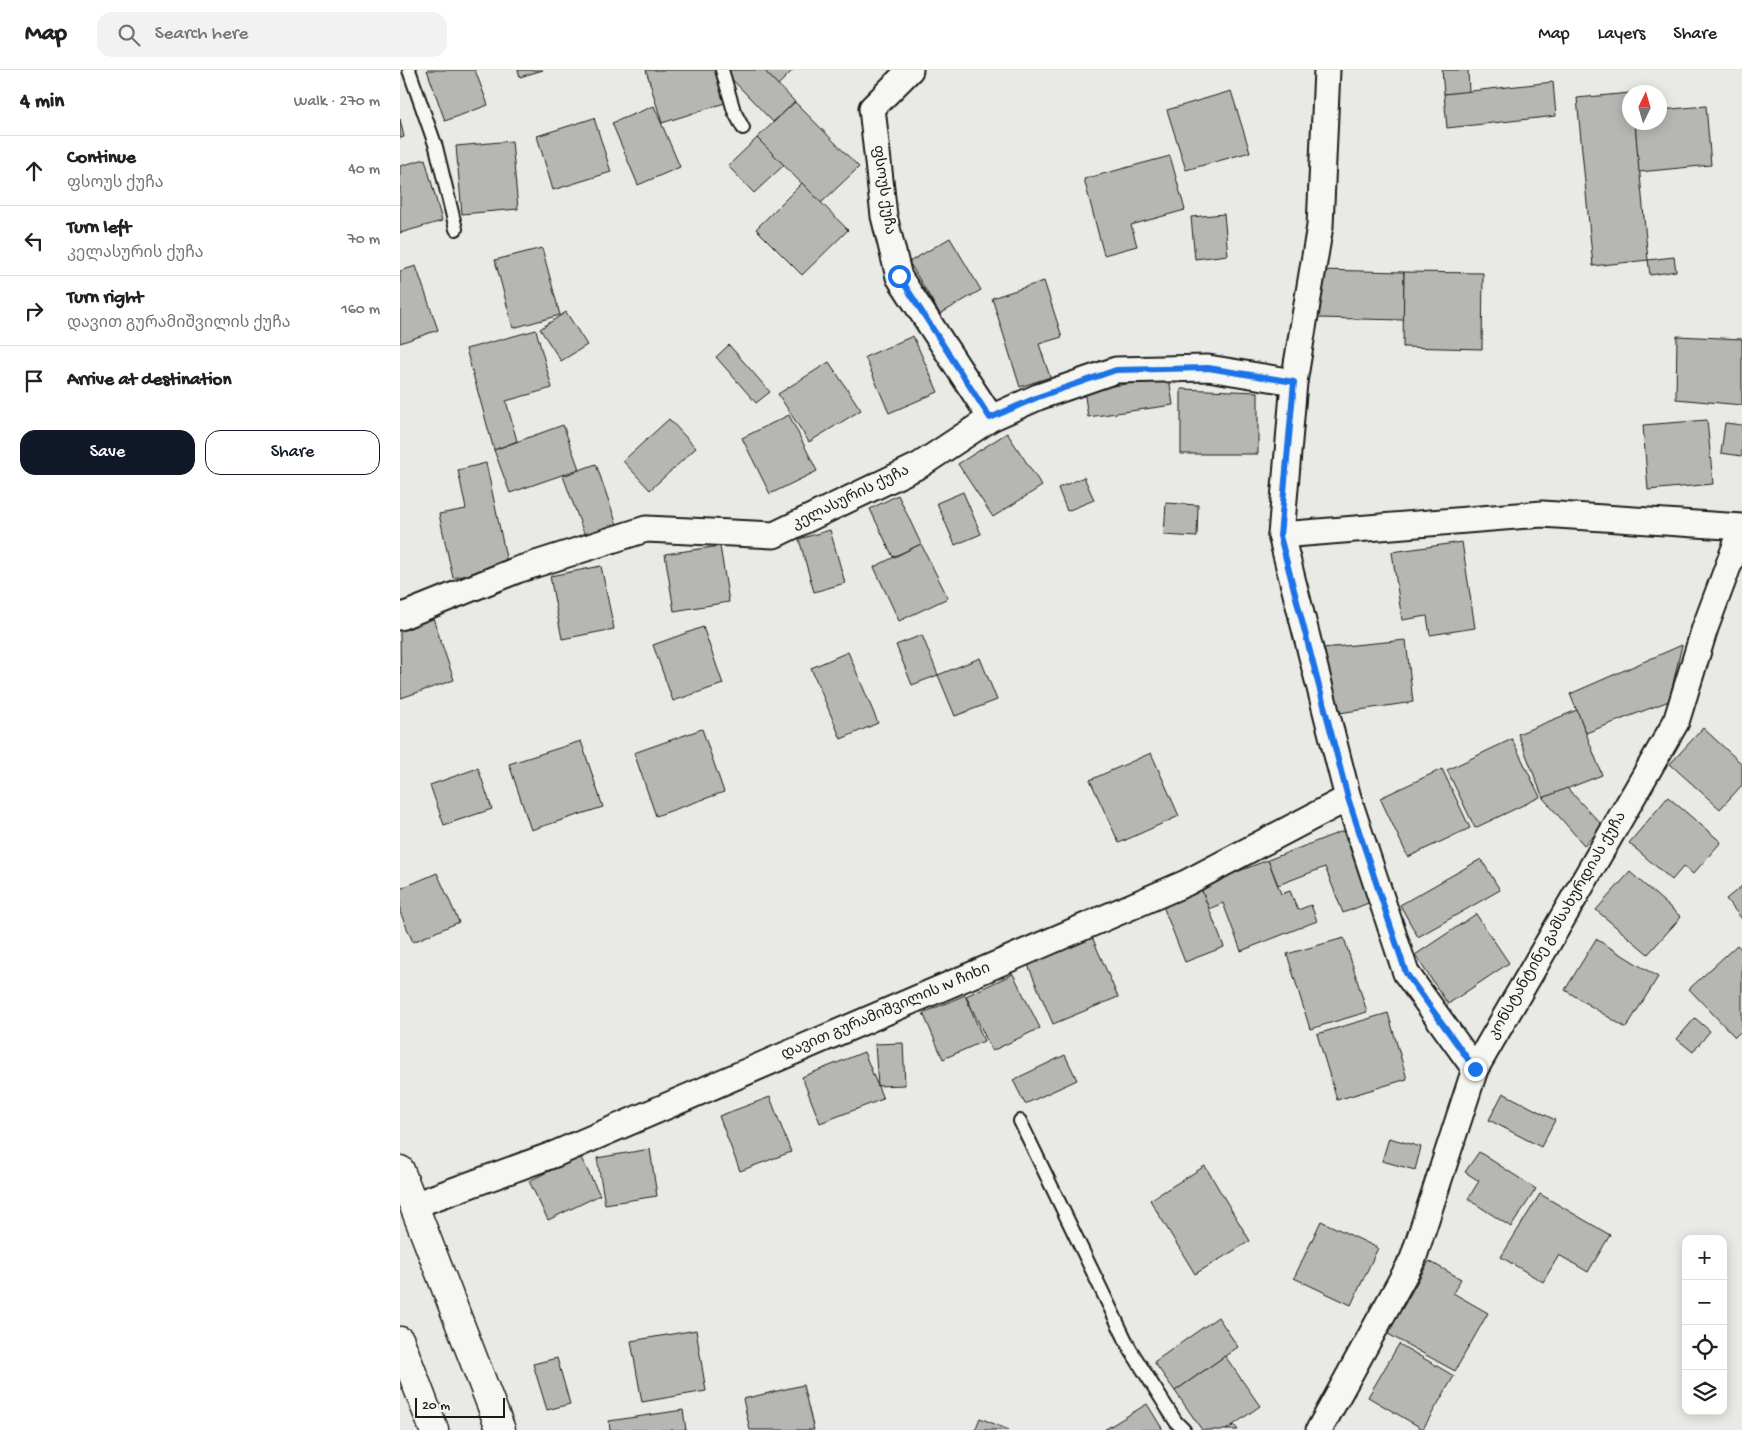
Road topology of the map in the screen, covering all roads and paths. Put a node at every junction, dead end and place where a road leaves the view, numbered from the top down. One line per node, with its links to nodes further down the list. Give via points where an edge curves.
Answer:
1 (408, 70): 6 (lane, via 436,147)
2 (722, 70): 5 (lane, via 734,111)
3 (910, 70): 8 (street, ფსოუს ქუჩა, via 872,108 884,216 899,276)
4 (1327, 70): 7 (street, via 1320,226)
5 (743, 128)
6 (456, 229)
7 (1294, 382): 8 (street, კელასურის ქუჩა, via 1208,368 1116,370 1038,397); 10 (street)
8 (990, 418): 11 (street, კელასურის ქუჩა, via 920,465 774,535 646,529 517,570)
9 (1742, 528): 10 (street, via 1542,514); 13 (street, კონსტანტინე გამსახურდიას ქუჩა, via 1705,628 1676,722)
10 (1280, 536): 12 (street)
11 (400, 617)
12 (1348, 798): 13 (street, via 1406,973); 16 (street, დავით გურამიშვილის IV ჩიხი, via 1177,887 555,1154)
13 (1475, 1069): 21 (street, კონსტანტინე გამსახურდიას ქუჩა, via 1412,1259)
14 (1020, 1121): 20 (lane, via 1130,1348)
15 (400, 1170): 16 (main road)
16 (414, 1205): 19 (main road)
17 (400, 1341): 18 (main road)
18 (434, 1430)
19 (500, 1430)
20 (1184, 1430)
21 (1319, 1430)

